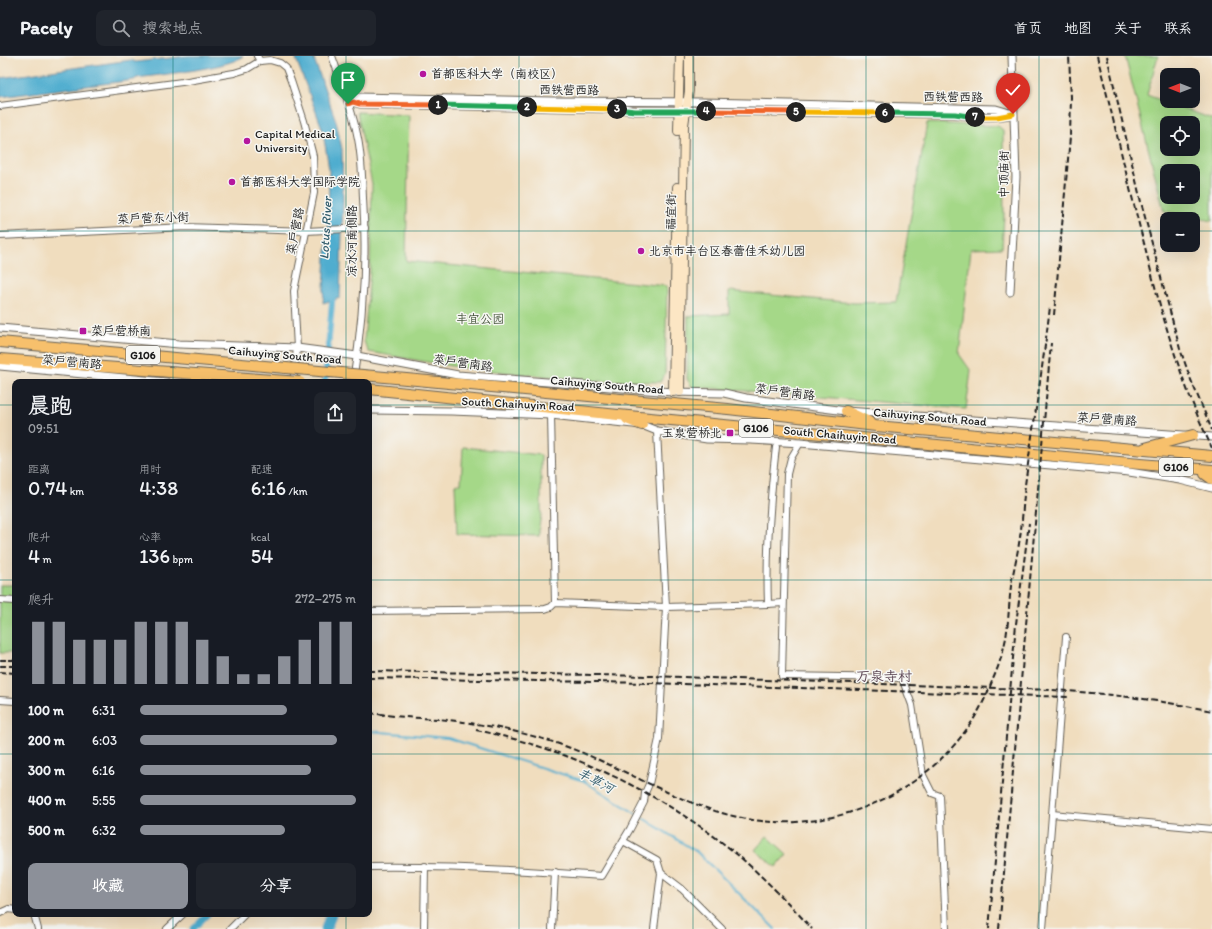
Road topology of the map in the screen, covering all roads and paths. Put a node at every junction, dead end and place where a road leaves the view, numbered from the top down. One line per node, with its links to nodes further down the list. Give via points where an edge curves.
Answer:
1 (332, 56): 7 (street, 凉水河南侧路)
2 (680, 56): 6 (main road, 福宜街)
3 (689, 56): 6 (main road, 福宜街, via 689,91)
4 (1012, 56): 10 (street, 中顶庙街)
5 (258, 58): 8 (street, 菜户营路, via 247,69 234,73); 12 (street, 菜户营路, via 280,63 286,68 304,121 313,156 314,193)
6 (682, 102): 7 (street, 西铁营西路, via 357,97); 9 (main road, 福宜街); 10 (street, 西铁营西路, via 996,109)
7 (350, 103): 9 (street, 西铁营西路); 11 (street, 凉水河南侧路, via 361,158)
8 (0, 106)
9 (682, 111): 10 (street, 西铁营西路, via 955,114 969,117); 25 (main road, 福宜街, via 684,125)
10 (1013, 114): 14 (street, 中顶庙街, via 1016,177)
11 (365, 228): 12 (street, 菜户营东小街); 18 (street, 凉水河南侧路, via 365,263)
12 (306, 231): 13 (street, 菜户营东小街, via 186,227); 17 (street, 菜户营路, via 294,291)
13 (0, 236)
14 (1010, 292)
15 (0, 328): 17 (street, via 179,344)
16 (0, 342): 31 (highway, Caihuying South Road / G106, bridge, via 722,408)
17 (297, 348): 18 (street, 菜户营南路); 22 (street, 菜户营路)
18 (357, 356): 23 (street, 凉水河南侧路); 25 (street, 菜户营南路, via 458,375)
19 (2, 361): 20 (street, 菜户营南路); 21 (highway, G106)
20 (143, 379)
21 (260, 379)
22 (289, 379)
23 (353, 379)
24 (372, 389): 29 (highway, G106)
25 (677, 392): 27 (street, 菜户营南路, via 724,393)
26 (372, 410): 28 (street, South Chaihuyin Road)
27 (846, 411): 31 (highway); 33 (street, 菜户营南路)
28 (551, 415): 30 (street, South Chaihuyin Road); 43 (street)
29 (618, 415): 30 (highway); 39 (highway, G106, via 1140,464)
30 (642, 426): 32 (street, South Chaihuyin Road)
31 (876, 426): 37 (highway, Caihuying South Road / G106)
32 (657, 431): 35 (street, South Chaihuyin Road, via 707,439); 46 (street)
33 (1193, 435): 34 (street, 菜户营南路); 37 (highway)
34 (1212, 437)
35 (800, 443): 40 (street, South Chaihuyin Road, via 1129,472); 44 (street, via 787,474)
36 (776, 447): 45 (street, via 769,520)
37 (1137, 450): 38 (highway, Caihuying South Road / G106)
38 (1212, 454)
39 (1210, 475)
40 (1212, 488)
41 (0, 600): 42 (street)
42 (12, 601)
43 (555, 603): 46 (street); 47 (street, via 545,609)
44 (783, 603): 45 (street); 70 (street, via 782,676 902,678 912,705 922,775 932,793 940,796)
45 (768, 604): 46 (street)
46 (666, 607): 53 (street, via 660,739 644,802)
47 (372, 611)
48 (1066, 637): 51 (street)
49 (0, 700): 50 (street)
50 (12, 701)
51 (1052, 814): 52 (street); 71 (street)
52 (1212, 829)
53 (623, 841): 56 (street, via 602,876); 57 (street, via 657,860)
54 (425, 866): 55 (street); 56 (street); 66 (street)
55 (372, 867)
56 (555, 872): 67 (street)
57 (661, 873): 68 (street); 69 (street, via 682,889)
58 (12, 910): 59 (street)
59 (0, 913)
60 (35, 917): 63 (street)
61 (180, 917): 64 (street)
62 (242, 917): 65 (street)
63 (38, 929)
64 (167, 929)
65 (230, 929)
66 (424, 929)
67 (552, 929)
68 (654, 929)
69 (722, 929)
70 (946, 929)
71 (1043, 929)

